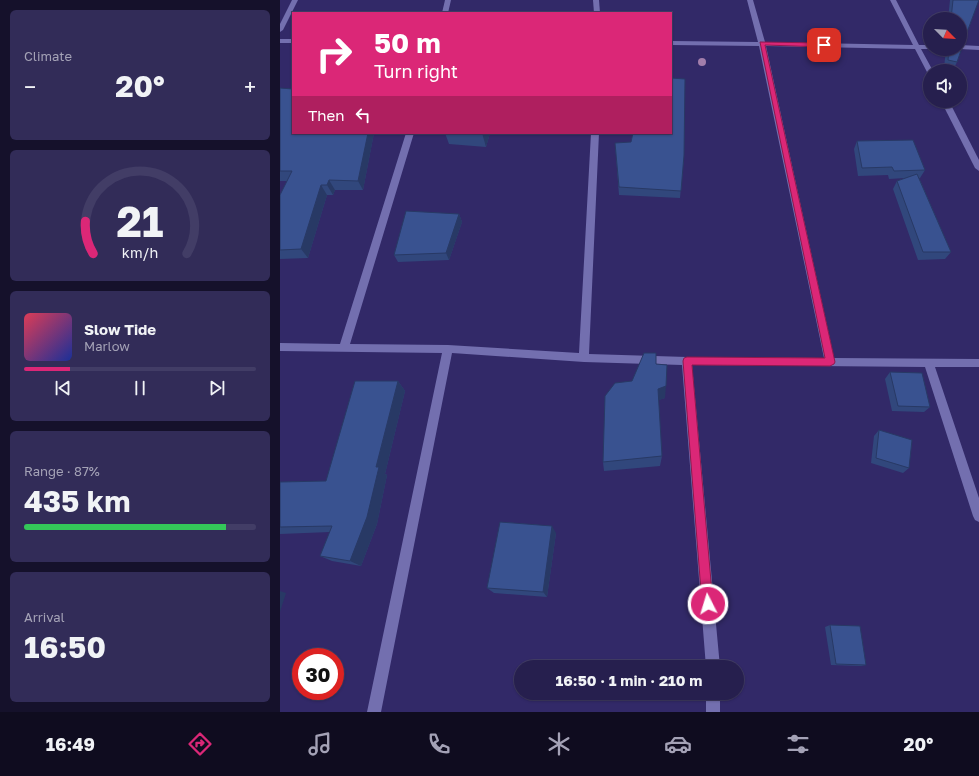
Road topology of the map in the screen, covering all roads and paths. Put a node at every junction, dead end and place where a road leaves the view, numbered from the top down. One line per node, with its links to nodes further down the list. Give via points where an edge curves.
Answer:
1 (295, 0): 8 (street)
2 (448, 0): 6 (street)
3 (596, 0): 7 (street)
4 (750, 0): 12 (street)
5 (893, 0): 13 (street)
6 (445, 12)
7 (597, 12)
8 (280, 30)
9 (280, 41): 10 (street)
10 (292, 41)
11 (672, 43): 12 (street)
12 (762, 44): 13 (street); 27 (street)
13 (917, 47): 14 (street); 17 (street)
14 (923, 47)
15 (967, 47): 16 (street)
16 (979, 48)
17 (926, 64)
18 (949, 108): 21 (street)
19 (410, 134): 23 (street)
20 (595, 134): 25 (street)
21 (979, 168)
22 (280, 347): 23 (street)
23 (344, 348): 24 (street)
24 (448, 349): 25 (street); 33 (street)
25 (584, 358): 26 (street)
26 (687, 361): 27 (street); 31 (street)
27 (830, 362): 28 (street)
28 (929, 362): 29 (street); 30 (street)
29 (979, 363)
30 (979, 516)
31 (712, 660)
32 (713, 700): 34 (street)
33 (374, 712)
34 (713, 712)

